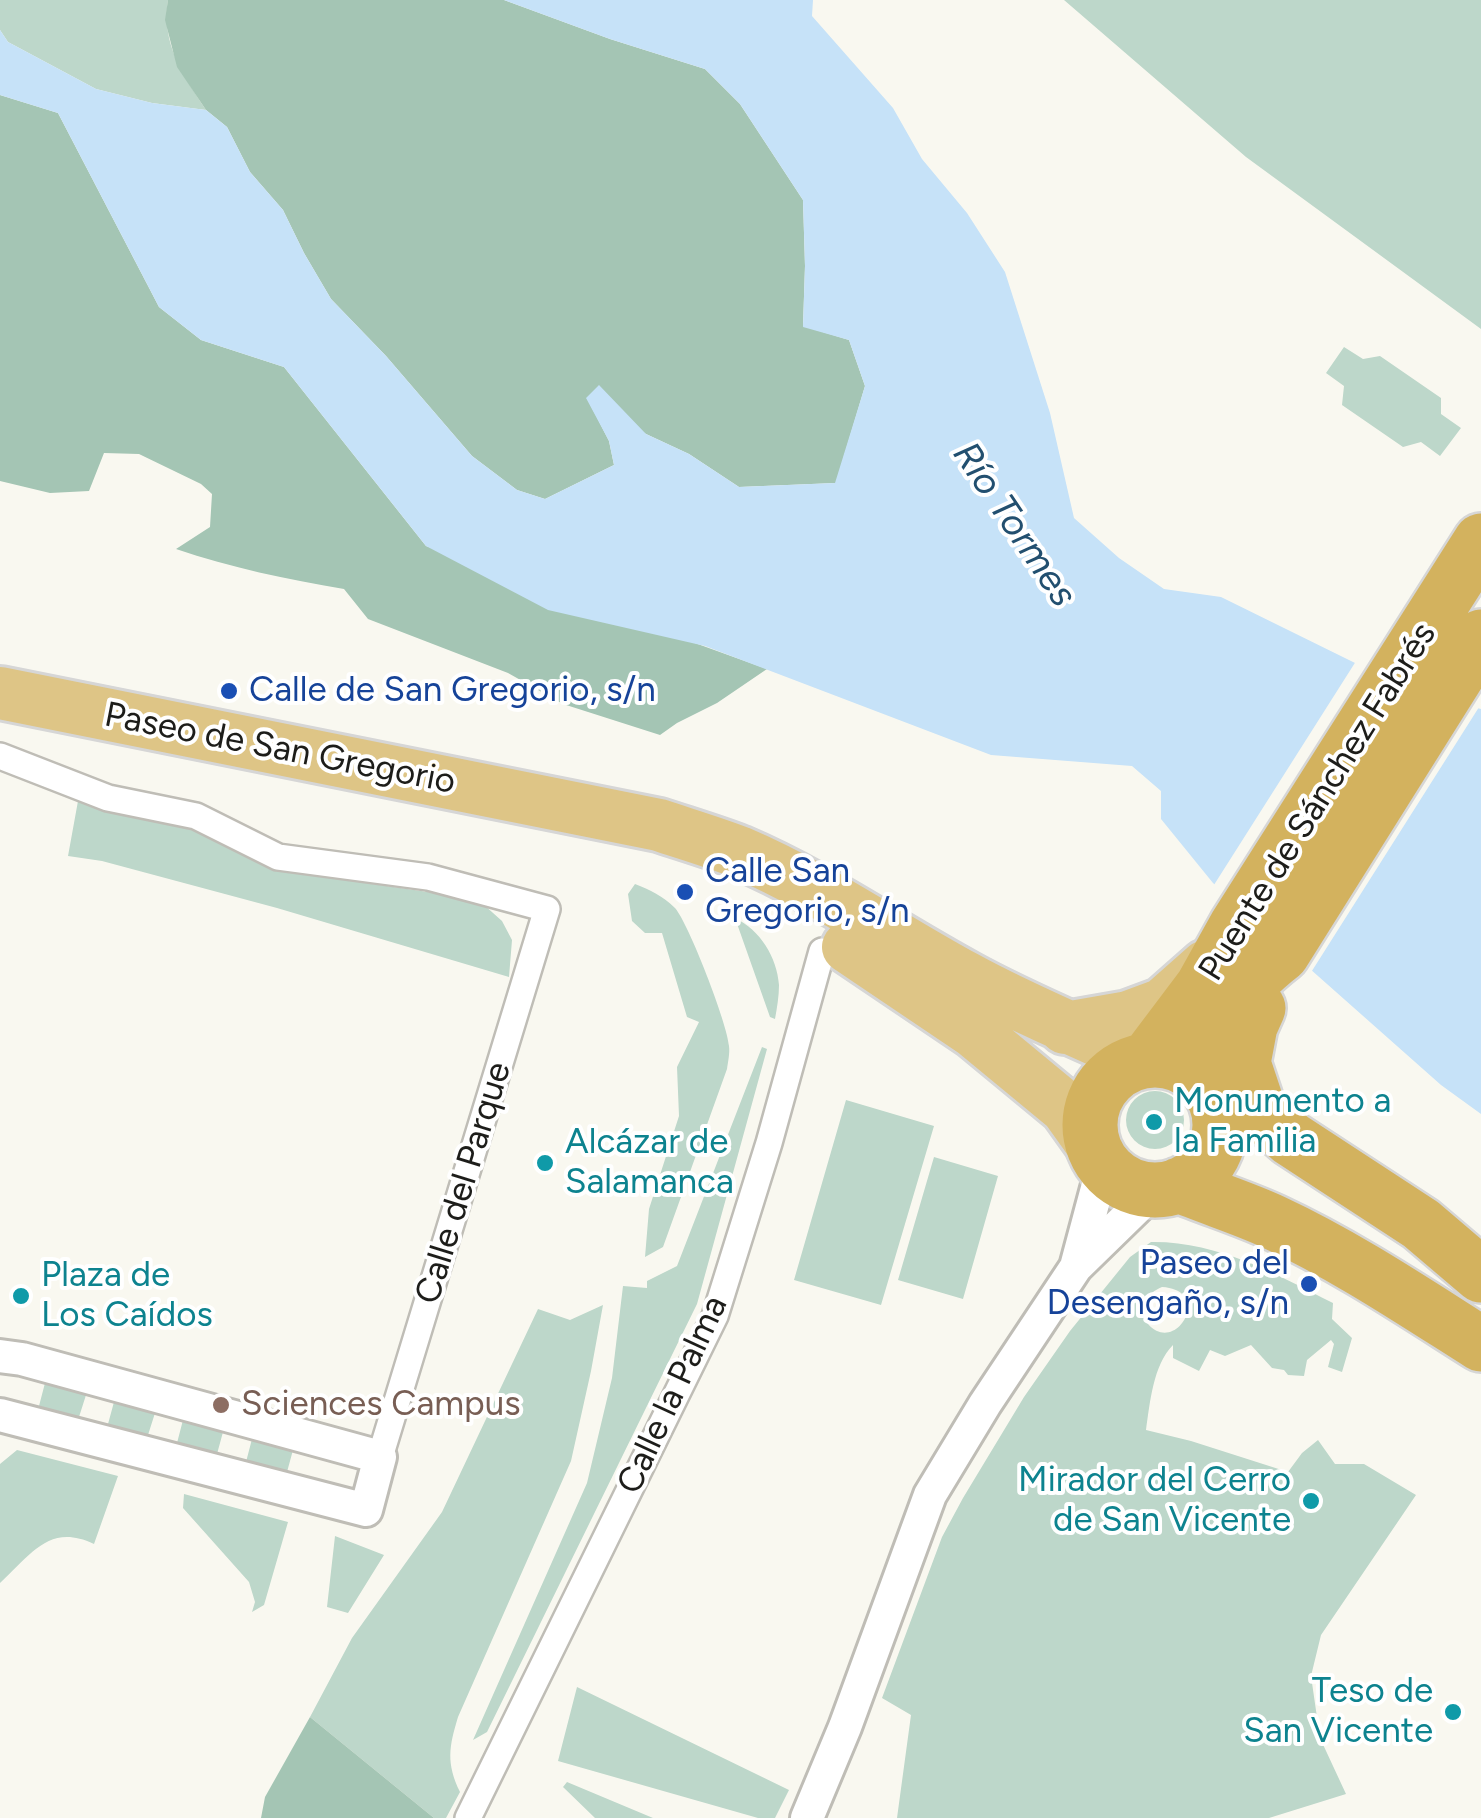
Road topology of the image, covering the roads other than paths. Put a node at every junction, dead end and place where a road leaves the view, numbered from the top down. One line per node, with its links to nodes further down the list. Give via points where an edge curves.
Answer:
1 (1481, 542): 7 (highway, Puente de Sánchez Fabrés)
2 (1481, 637): 7 (highway, Puente de Sánchez Fabrés)
3 (0, 694): 5 (main road, Paseo de San Gregorio)
4 (0, 756): 18 (street, Calle del Parque, via 108,798 196,816 278,857 428,877 547,909)
5 (561, 804): 8 (main road, Paseo de San Gregorio, via 659,824 738,852); 11 (main road, Paseo de San Gregorio, via 732,876 830,935 974,1032 1066,1108)
6 (822, 951): 20 (street, Calle la Palma, via 715,1316)
7 (1250, 962): 8 (main road, via 1128,1017); 9 (highway, Puente de Sánchez Fabrés, via 1203,986); 10 (highway, Puente de Sánchez Fabrés, via 1217,1042); 14 (highway, via 1250,1026 1242,1063 1258,1110 1421,1224)
8 (1066, 1028): 9 (main road, Paseo de San Gregorio)
9 (1144, 1060): 10 (highway, via 1191,1070); 11 (highway, via 1102,1085 1089,1128)
10 (1214, 1104): 12 (highway, via 1218,1142 1210,1160); 14 (highway, via 1278,1170 1398,1246)
11 (1097, 1154): 12 (highway, via 1126,1184); 13 (street)
12 (1167, 1188): 13 (street); 15 (highway, via 1310,1241)
13 (1076, 1267): 19 (street, via 930,1495)
14 (1481, 1279)
15 (1481, 1344)
16 (0, 1356): 18 (street)
17 (0, 1416): 18 (street, Calle del Parque, via 366,1510)
18 (380, 1457)
19 (814, 1813)
20 (468, 1818)

